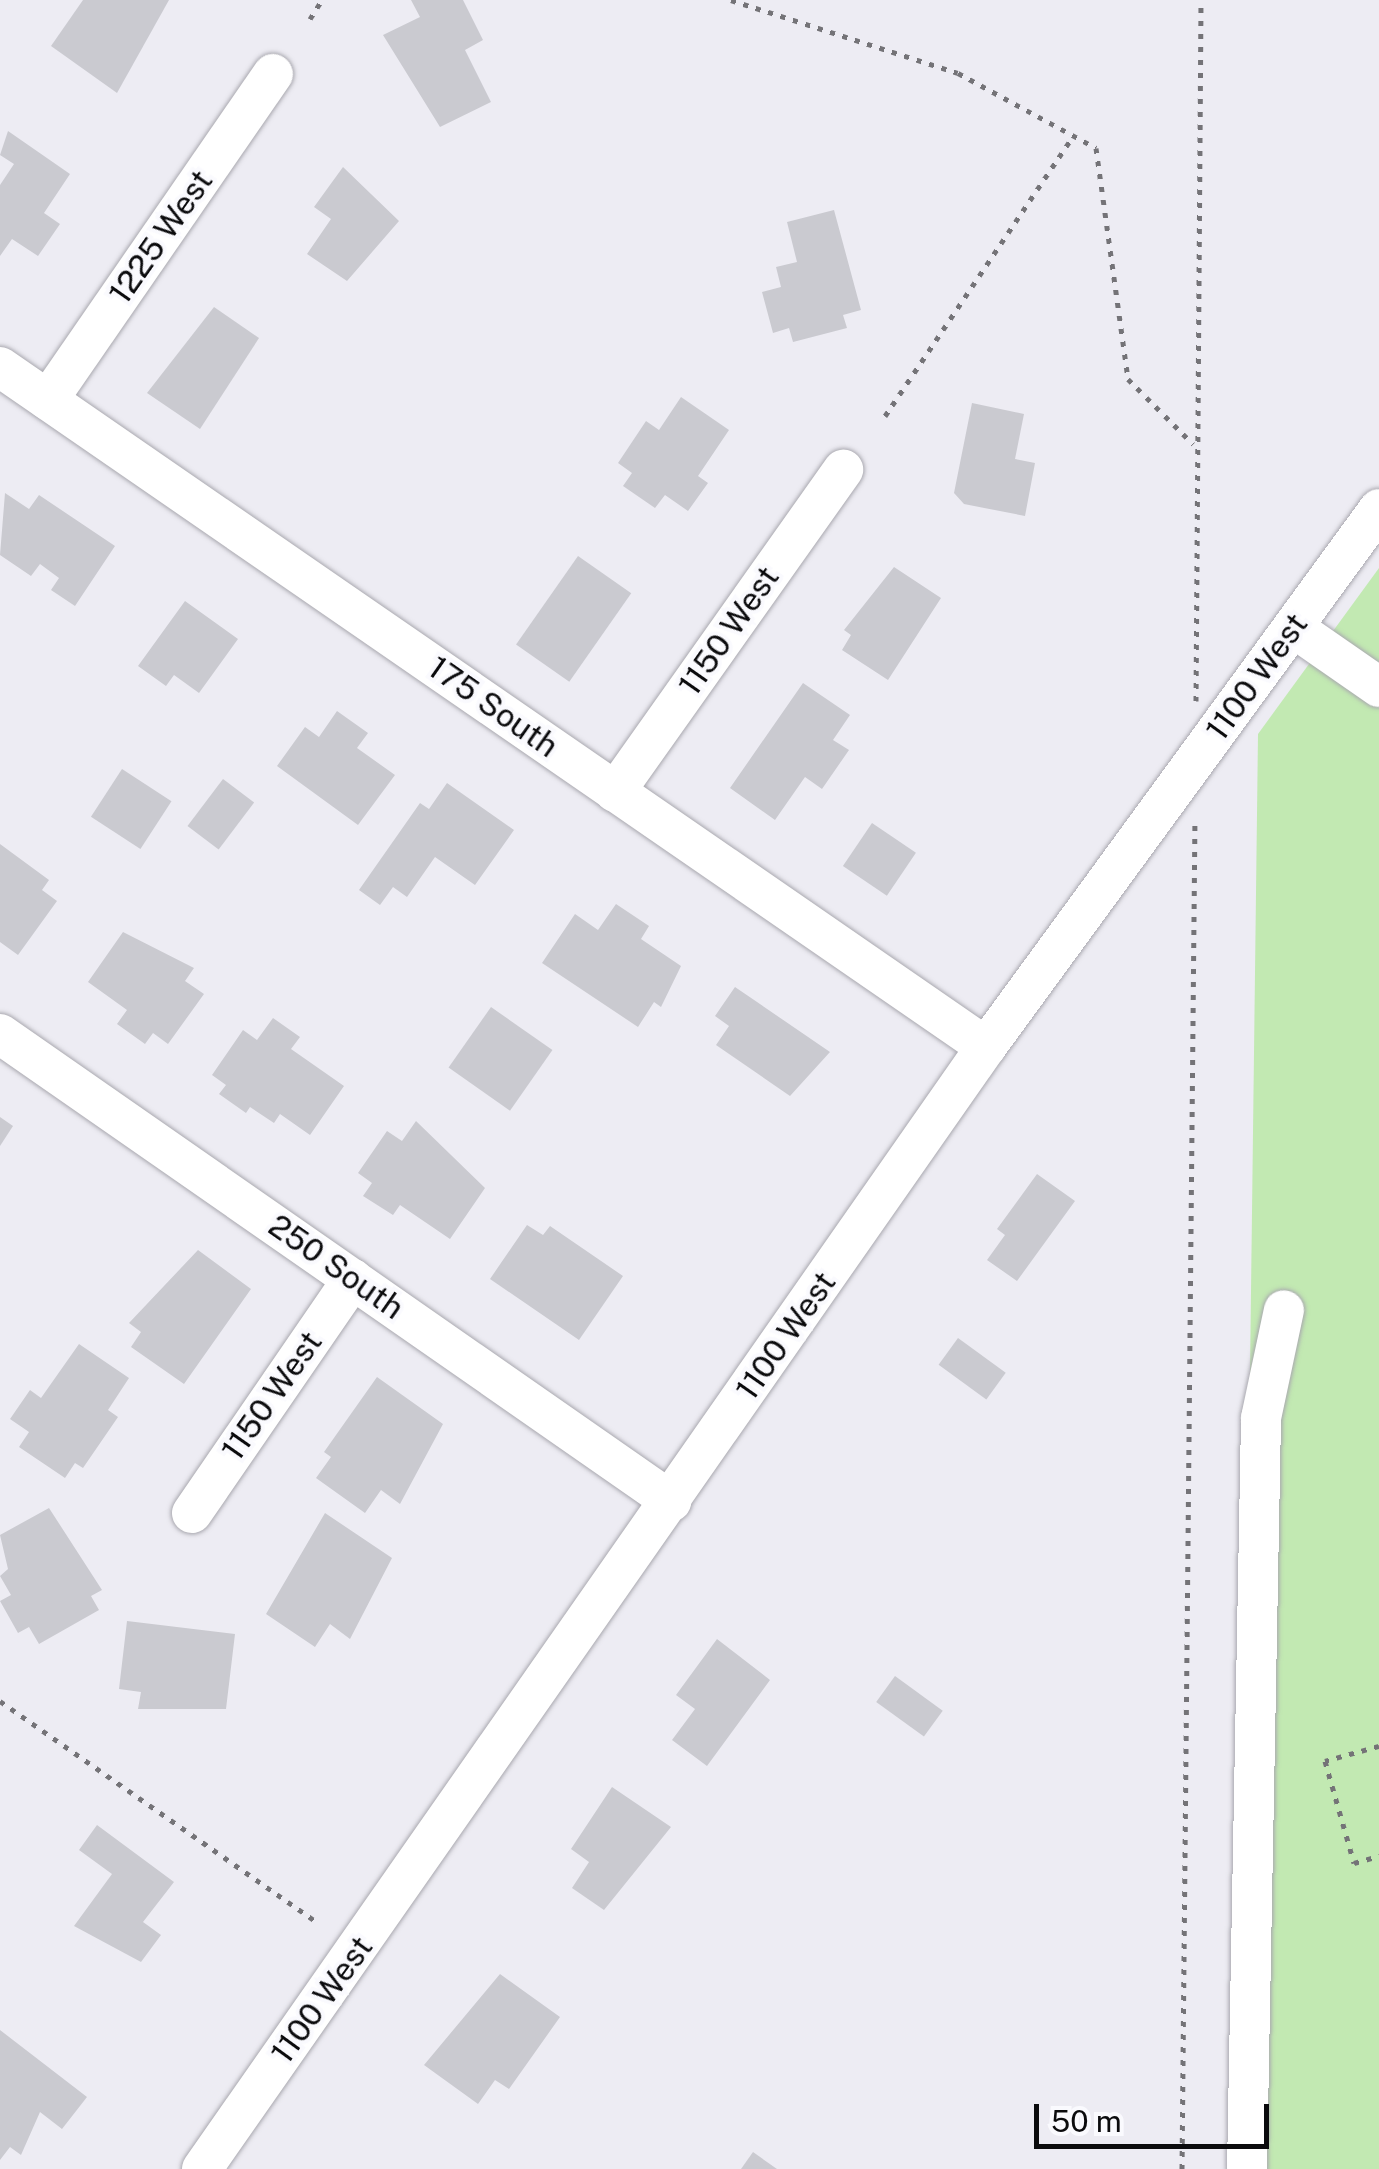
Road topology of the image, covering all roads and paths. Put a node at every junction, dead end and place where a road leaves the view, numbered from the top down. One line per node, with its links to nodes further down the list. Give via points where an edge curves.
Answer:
1 (322, 0): 4 (path)
2 (730, 0): 6 (path, via 958,72)
3 (1201, 0): 10 (path)
4 (310, 18)
5 (273, 74): 8 (street, 1225 West)
6 (1074, 136): 9 (path); 10 (path, via 1096,148 1101,166 1128,378)
7 (0, 367): 8 (street, 175 South)
8 (48, 400): 16 (street, 175 South)
9 (884, 416)
10 (1194, 444): 14 (path)
11 (842, 470): 16 (street, 1150 West)
12 (1379, 509): 13 (street, 1100 West)
13 (1294, 628): 15 (street); 19 (street, 1100 West)
14 (1196, 676)
15 (1379, 687)
16 (616, 792): 19 (street, 175 South)
17 (1195, 810): 29 (path)
18 (0, 1034): 20 (street, 250 South)
19 (986, 1048): 22 (street, 1100 West)
20 (353, 1279): 22 (street, 250 South); 23 (street, 1150 West)
21 (1284, 1310): 30 (street, via 1261,1418)
22 (671, 1500): 28 (street, 1100 West)
23 (192, 1513)
24 (0, 1701): 27 (path)
25 (1379, 1746): 26 (path, via 1325,1761 1354,1863)
26 (1379, 1856)
27 (315, 1921)
28 (202, 2169)
29 (1182, 2169)
30 (1247, 2169)

